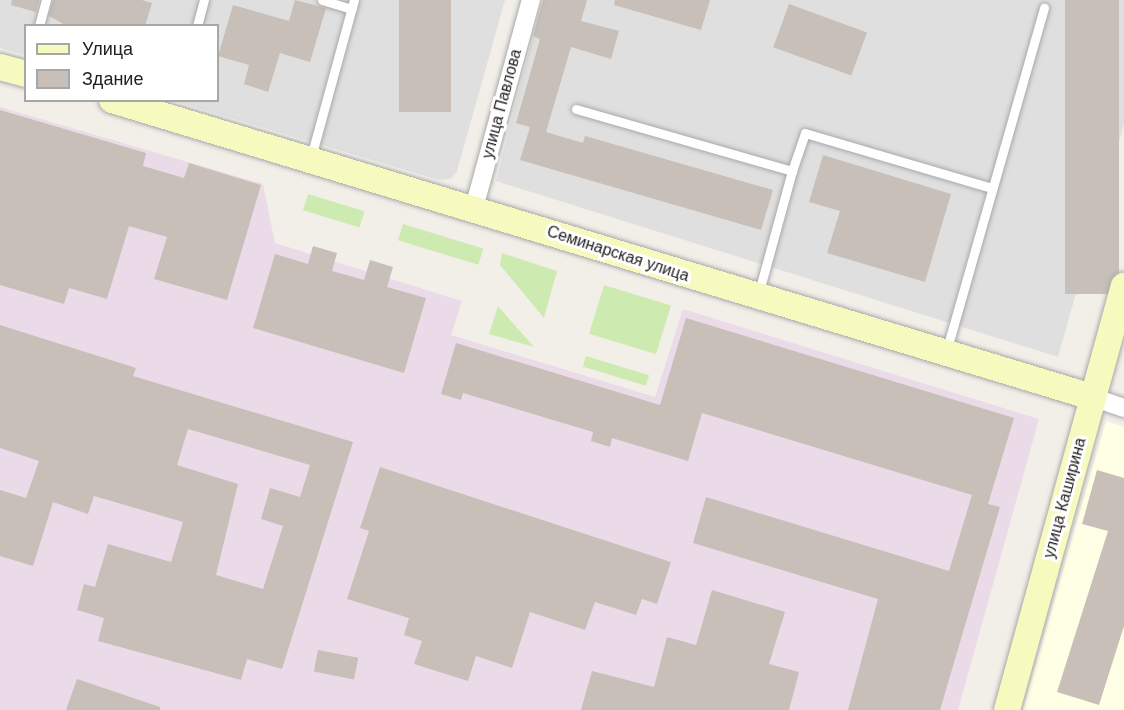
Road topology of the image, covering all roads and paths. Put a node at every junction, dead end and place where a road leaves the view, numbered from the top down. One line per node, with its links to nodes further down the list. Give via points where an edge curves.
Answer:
1 (46, 0): 7 (lane)
2 (204, 0): 8 (lane)
3 (322, 0): 5 (lane)
4 (531, 0): 16 (street, улица Павлова)
5 (353, 4): 13 (lane)
6 (1044, 8): 15 (lane)
7 (40, 24)
8 (198, 24)
9 (0, 67): 10 (main road)
10 (24, 74)
11 (121, 102): 13 (main road, Семинарская улица, via 172,114)
12 (576, 109): 14 (lane)
13 (310, 159): 16 (main road, Семинарская улица)
14 (792, 171): 15 (lane, via 805,133); 18 (lane)
15 (992, 188): 19 (lane)
16 (474, 208): 18 (main road, Семинарская улица)
17 (1124, 286): 20 (main road, улица Каширина)
18 (757, 298): 19 (main road, Семинарская улица)
19 (945, 353): 20 (main road, Семинарская улица)
20 (1092, 397): 21 (street, Семинарская улица); 22 (main road, улица Каширина)
21 (1124, 408)
22 (1007, 710)

